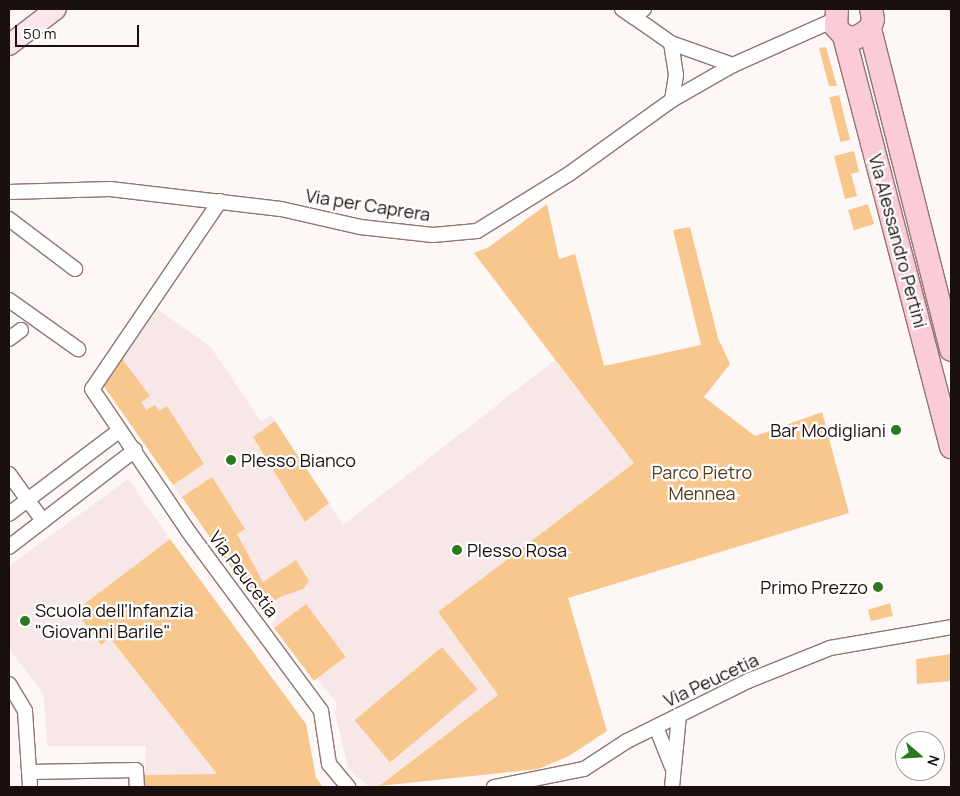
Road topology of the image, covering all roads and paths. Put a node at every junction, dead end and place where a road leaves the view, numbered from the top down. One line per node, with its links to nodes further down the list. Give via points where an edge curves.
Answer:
1 (56, 9): 7 (main road)
2 (622, 9): 3 (street)
3 (639, 13): 6 (street)
4 (874, 15): 5 (main road, via 856,38); 18 (main road, Via Alessandro Pertini)
5 (839, 22): 8 (street, Via per Caprera); 20 (main road, Via Alessandro Pertini)
6 (671, 43): 8 (street); 9 (street, via 676,75)
7 (9, 45)
8 (734, 65): 9 (street, Via per Caprera)
9 (672, 100): 11 (street, Via per Caprera, via 569,174 477,231 433,235 360,227 280,209)
10 (9, 192): 11 (street, Via per Caprera, via 110,189)
11 (220, 201): 19 (street, Via Peucetia, via 92,389)
12 (9, 219): 13 (street)
13 (75, 269)
14 (9, 300): 17 (street)
15 (21, 330): 16 (street)
16 (9, 339)
17 (78, 349)
18 (951, 350)
19 (120, 430): 21 (street, Via Peucetia); 23 (street)
20 (951, 447)
21 (134, 450): 25 (street); 35 (street, Via Peucetia, via 188,531 321,711 329,764)
22 (9, 474): 23 (street)
23 (30, 499): 24 (street); 25 (street)
24 (9, 514)
25 (43, 521): 26 (street)
26 (9, 547)
27 (951, 626): 29 (street, Via Peucetia, via 830,648 748,681)
28 (9, 684): 32 (street, via 26,711)
29 (679, 715): 30 (street, Via Peucetia); 31 (street)
30 (656, 726): 31 (street); 36 (street, Via Peucetia, via 584,769)
31 (672, 768): 37 (street)
32 (31, 772): 33 (street); 34 (street, via 136,770)
33 (30, 787)
34 (136, 787)
35 (348, 787)
36 (494, 787)
37 (672, 787)

